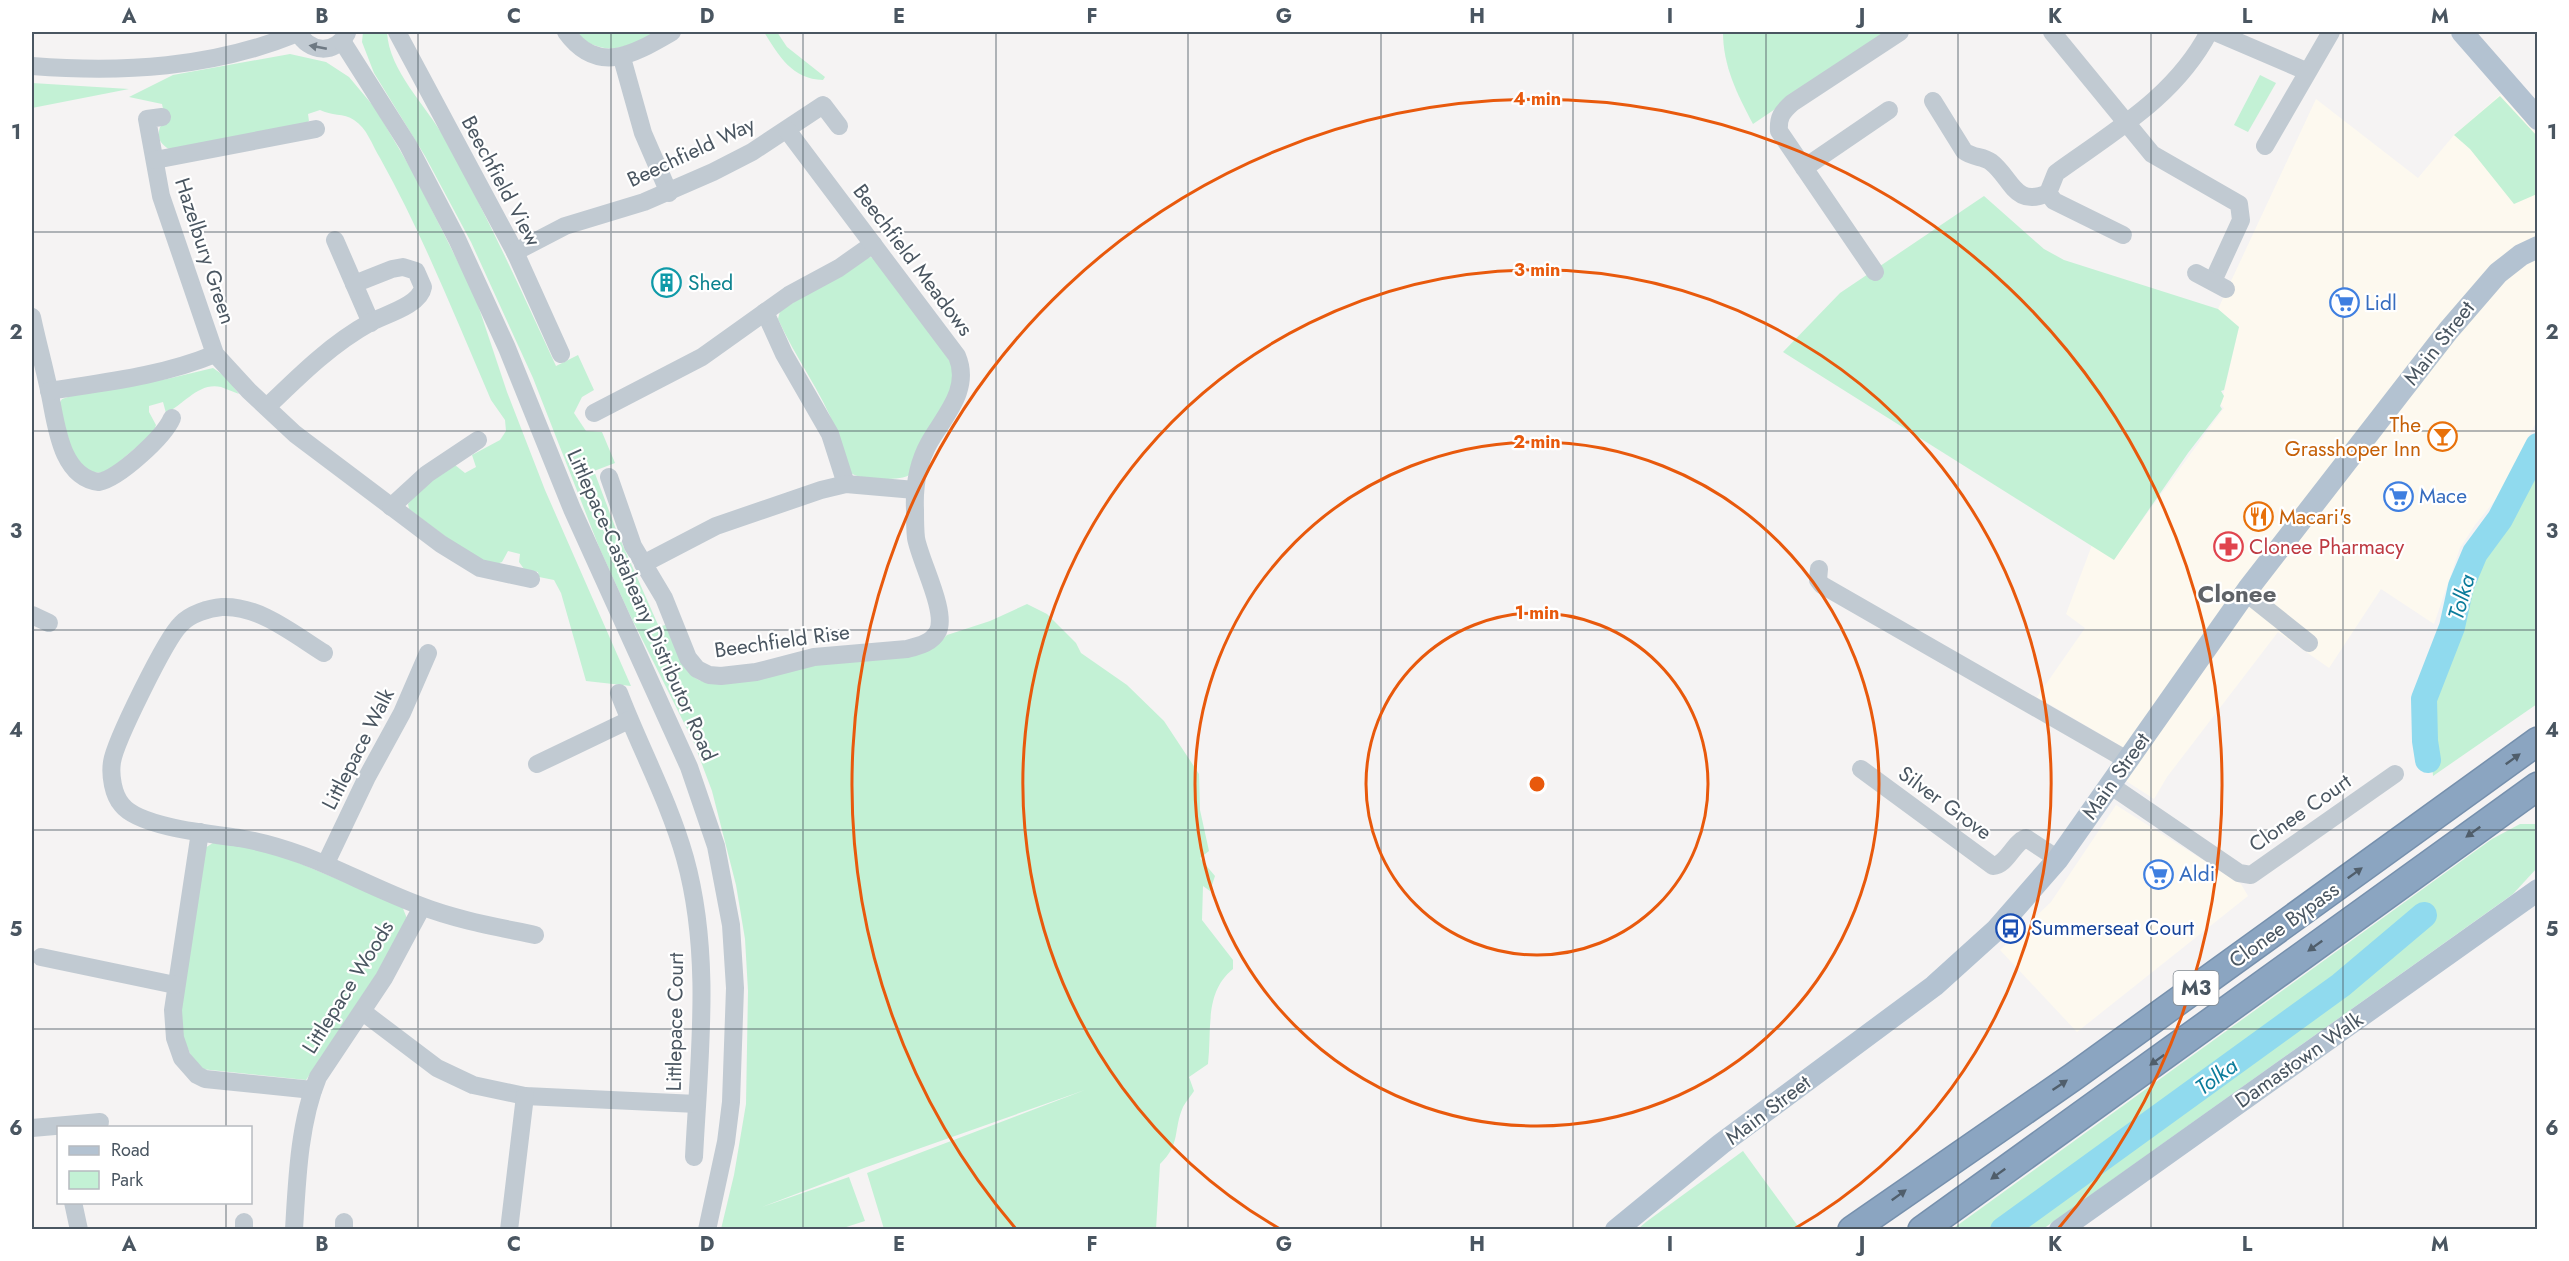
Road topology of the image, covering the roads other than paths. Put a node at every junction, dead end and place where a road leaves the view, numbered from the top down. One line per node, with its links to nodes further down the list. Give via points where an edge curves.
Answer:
1 (298, 32): 11 (street, one-way to 1, via 335,47 318,49); 13 (street, via 235,55 162,67 103,70)
2 (397, 32): 32 (street, Beechfield View)
3 (566, 32): 12 (street, via 580,48 593,55)
4 (672, 32): 12 (street)
5 (1899, 32): 25 (street, via 1782,111 1779,130)
6 (2052, 32): 19 (street)
7 (2209, 32): 19 (street, via 2180,78)
8 (2215, 32): 14 (street)
9 (2331, 32): 14 (street)
10 (2462, 32): 18 (main road)
11 (345, 37): 90 (street, Littlepace-Castaheany Distributor Road, via 457,239 507,348 572,509 689,767 716,846 731,925 735,988 731,1102)
12 (622, 58): 26 (street, via 643,133)
13 (32, 66)
14 (2306, 71): 23 (street)
15 (1934, 101): 27 (street, via 1964,151 1991,162 2023,196 2035,199)
16 (1889, 110): 25 (street)
17 (162, 117): 24 (street, Hazelbury Green, via 147,119)
18 (2538, 119)
19 (2127, 122): 27 (street, via 2056,174); 34 (street, via 2158,158 2239,204 2241,220)
20 (839, 126): 22 (street, Beechfield Way, via 823,105)
21 (316, 129): 24 (street, Hazelbury Green)
22 (787, 129): 26 (street, Beechfield Way, via 752,152); 30 (street, Beechfield Meadows)
23 (2265, 146)
24 (155, 160): 39 (street, Hazelbury Green, via 161,196)
25 (1804, 168): 33 (street)
26 (669, 193): 32 (street, Beechfield Way, via 565,226)
27 (2048, 193): 28 (street, via 2054,201)
28 (2123, 235)
29 (335, 240): 35 (street)
30 (873, 244): 36 (street); 48 (street, Beechfield Meadows, via 963,369 960,388 948,415 928,444)
31 (2538, 247): 53 (main road, Main Street, via 2505,267 2473,300)
32 (514, 252): 40 (street, Beechfield View)
33 (1875, 272)
34 (2212, 281)
35 (354, 284): 38 (street); 38 (street, via 403,267 416,271 422,280 422,293 416,299)
36 (765, 312): 43 (street, via 702,357); 47 (street, via 830,434)
37 (32, 317): 41 (street)
38 (371, 322): 42 (street, via 331,348)
39 (215, 354): 41 (street, Hazelbury Green, via 182,368); 42 (street, Hazelbury Green)
40 (561, 354)
41 (49, 391): 44 (street, via 56,429 66,454 76,470 94,482 104,481 133,461)
42 (267, 407): 49 (street, Hazelbury Green, via 326,459)
43 (594, 413)
44 (172, 418)
45 (478, 440): 49 (street, via 427,474)
46 (609, 477): 50 (street, Beechfield Rise)
47 (846, 484): 48 (street); 50 (street, via 771,505 716,526)
48 (915, 490): 56 (street, Beechfield Meadows, via 916,539 938,609)
49 (391, 507): 52 (street, Hazelbury Green, via 470,563)
50 (643, 564): 56 (street, Beechfield Rise, via 673,616 688,658 709,675 756,672 814,657 907,649 922,645)
51 (1819, 569): 63 (street, via 1817,576 1822,585)
52 (531, 579)
53 (2245, 592): 57 (street); 63 (main road, Main Street)
54 (32, 615): 55 (street)
55 (49, 623)
56 (937, 632)
57 (2308, 643)
58 (324, 653): 69 (street, Littlepace Woods, via 257,614 229,607 191,616 175,630 114,752 113,781 121,804 134,814)
59 (428, 653): 71 (street, Littlepace Walk, via 404,710)
60 (619, 693): 61 (street, Littlepace Court)
61 (629, 720): 64 (street); 80 (street, Littlepace Court, via 671,815 695,904 702,1001)
62 (2538, 741): 92 (highway, Clonee Bypass / M3, one-way to 62, via 2073,1077)
63 (2127, 760): 67 (main road, Main Street)
64 (537, 764)
65 (1861, 769): 70 (street, Silver Grove, via 1993,866 2001,863 2026,837)
66 (2395, 774): 67 (street, Clonee Court, via 2251,875 2239,873)
67 (2110, 785): 70 (main road, Main Street)
68 (2538, 786): 93 (highway, Clonee Bypass / M3, one-way to 93)
69 (200, 832): 71 (street, Littlepace Woods, via 284,847); 76 (street)
70 (2058, 859): 91 (main road, Main Street, via 1995,930 1934,986 1721,1144)
71 (326, 863): 73 (street, Littlepace Woods)
72 (2538, 890): 94 (main road, Damastown Walk)
73 (422, 907): 74 (street, Littlepace Woods); 77 (street, Littlepace Woods)
74 (536, 935)
75 (41, 957): 76 (street)
76 (175, 985): 78 (street, via 175,1038 182,1058 196,1075 214,1082)
77 (363, 1012): 78 (street, Littlepace Woods); 79 (street, via 456,1079)
78 (313, 1090): 88 (street, Littlepace Woods, via 302,1148)
79 (525, 1096): 80 (street); 89 (street)
80 (697, 1104): 85 (street, Littlepace Court)
81 (100, 1122): 82 (street)
82 (68, 1126)
83 (57, 1127): 84 (street)
84 (32, 1128)
85 (694, 1157)
86 (73, 1204): 87 (street)
87 (79, 1230)
88 (294, 1230)
89 (509, 1230)
90 (707, 1230)
91 (1616, 1230)
92 (1852, 1230)
93 (1922, 1230)
94 (2060, 1230)

